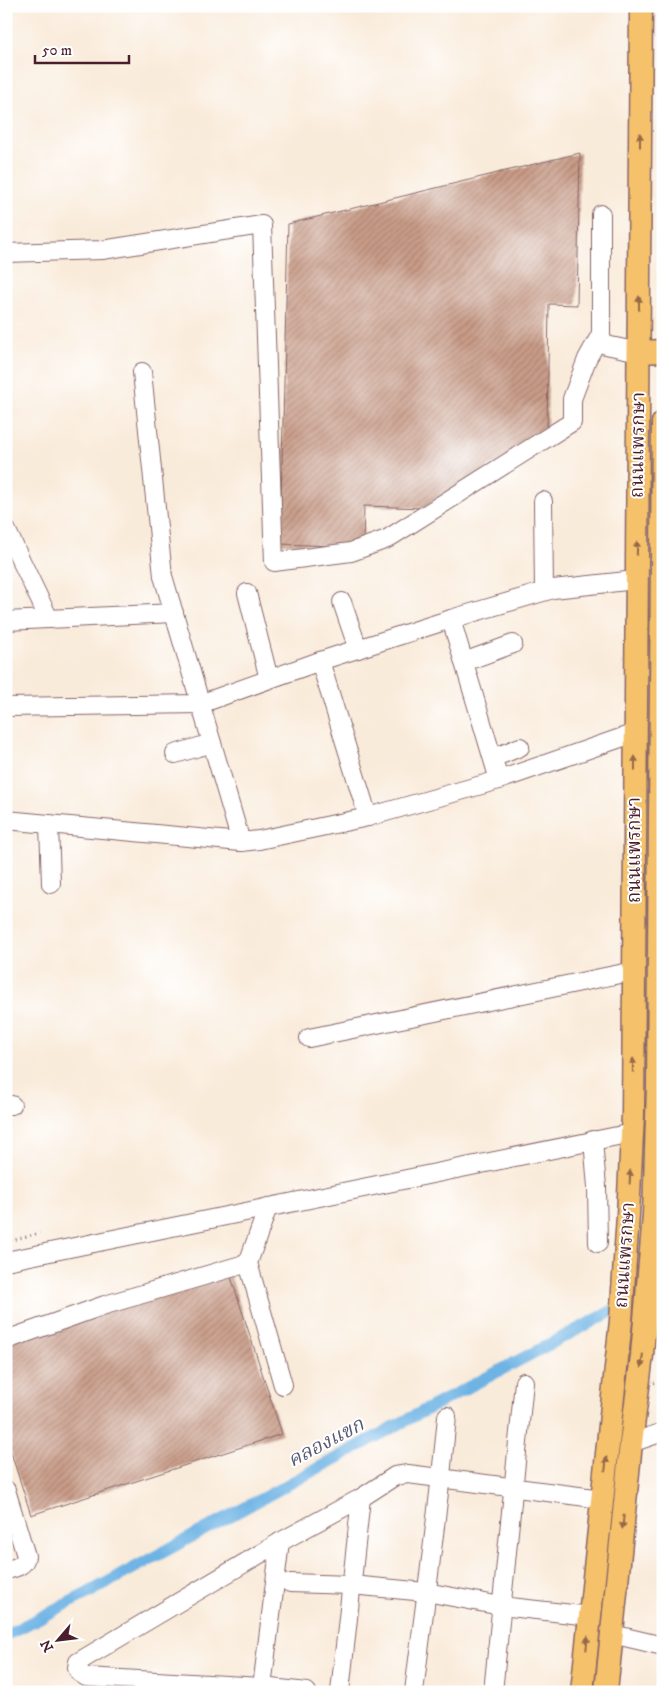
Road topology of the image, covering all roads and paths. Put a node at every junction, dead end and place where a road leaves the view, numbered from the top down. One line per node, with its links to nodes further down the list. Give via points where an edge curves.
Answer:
1 (641, 6): 6 (main road, ถนนแพรกษา, one-way to 1)
2 (601, 214): 4 (street)
3 (6, 253): 4 (street, via 102,250 262,225 274,562 351,552 387,539 572,422 572,400)
4 (600, 334): 6 (street, via 606,345)
5 (663, 351): 6 (main road)
6 (639, 352): 11 (main road, ถนนแพรกษา, one-way to 6)
7 (142, 372): 15 (street, via 163,576)
8 (663, 423): 26 (main road, ถนนแพรกษา)
9 (543, 501): 12 (street)
10 (6, 529): 16 (street)
11 (636, 580): 12 (street); 27 (main road, ถนนแพรกษา)
12 (544, 591): 17 (street)
13 (247, 593): 23 (street)
14 (342, 602): 20 (street)
15 (174, 613): 16 (street); 24 (street)
16 (50, 619): 18 (street)
17 (451, 619): 20 (street); 22 (street)
18 (6, 621)
19 (513, 644): 22 (street)
20 (358, 649): 21 (street)
21 (320, 662): 23 (street); 33 (street)
22 (464, 662): 31 (street)
23 (269, 679): 24 (street)
24 (200, 704): 25 (street); 28 (street)
25 (6, 707)
26 (661, 717): 40 (main road, ถนนแพรกษา)
27 (635, 733): 32 (street); 38 (main road, ถนนแพรกษา, one-way to 27)
28 (212, 743): 30 (street); 36 (street)
29 (520, 748): 31 (street)
30 (175, 754)
31 (493, 758): 32 (street)
32 (500, 780): 33 (street)
33 (368, 817): 36 (street)
34 (6, 820): 35 (street)
35 (49, 824): 36 (street); 37 (street)
36 (241, 842)
37 (51, 884)
38 (634, 971): 39 (street); 41 (main road, ถนนแพรกษา, one-way to 38)
39 (309, 1038)
40 (661, 1086): 54 (main road, ถนนแพรกษา, one-way to 54, via 651,1264)
41 (632, 1134): 42 (street); 59 (main road, ถนนแพรกษา, one-way to 41, via 624,1278)
42 (593, 1140): 43 (street); 46 (street)
43 (268, 1207): 47 (street); 48 (street)
44 (40, 1233): 45 (path)
45 (6, 1242)
46 (598, 1243)
47 (6, 1261)
48 (248, 1263): 49 (street, via 105,1305); 51 (street)
49 (6, 1340)
50 (524, 1382): 56 (street)
51 (284, 1385)
52 (447, 1416): 55 (street)
53 (663, 1432): 54 (street)
54 (632, 1443): 67 (main road, ถนนแพรกษา, one-way to 67)
55 (442, 1479): 56 (street); 58 (street, via 402,1474); 64 (street)
56 (514, 1488): 59 (street); 65 (street)
57 (6, 1490): 61 (street, via 26,1556 20,1566)
58 (361, 1498): 60 (street); 63 (street)
59 (602, 1499): 66 (main road, ถนนแพรกษา)
60 (280, 1542): 69 (street); 69 (street, via 78,1662 77,1668 86,1677)
61 (6, 1570)
62 (290, 1583): 63 (street)
63 (351, 1585): 64 (street); 71 (street)
64 (426, 1592): 65 (street); 72 (street)
65 (501, 1606): 66 (street); 73 (street)
66 (590, 1616): 74 (main road, ถนนแพรกษา, one-way to 66)
67 (612, 1634): 68 (street); 75 (main road, ถนนแพรกษา)
68 (663, 1646)
69 (262, 1687): 70 (street)
70 (307, 1692)
71 (340, 1692)
72 (414, 1692)
73 (493, 1692)
74 (582, 1692)
75 (606, 1692)

